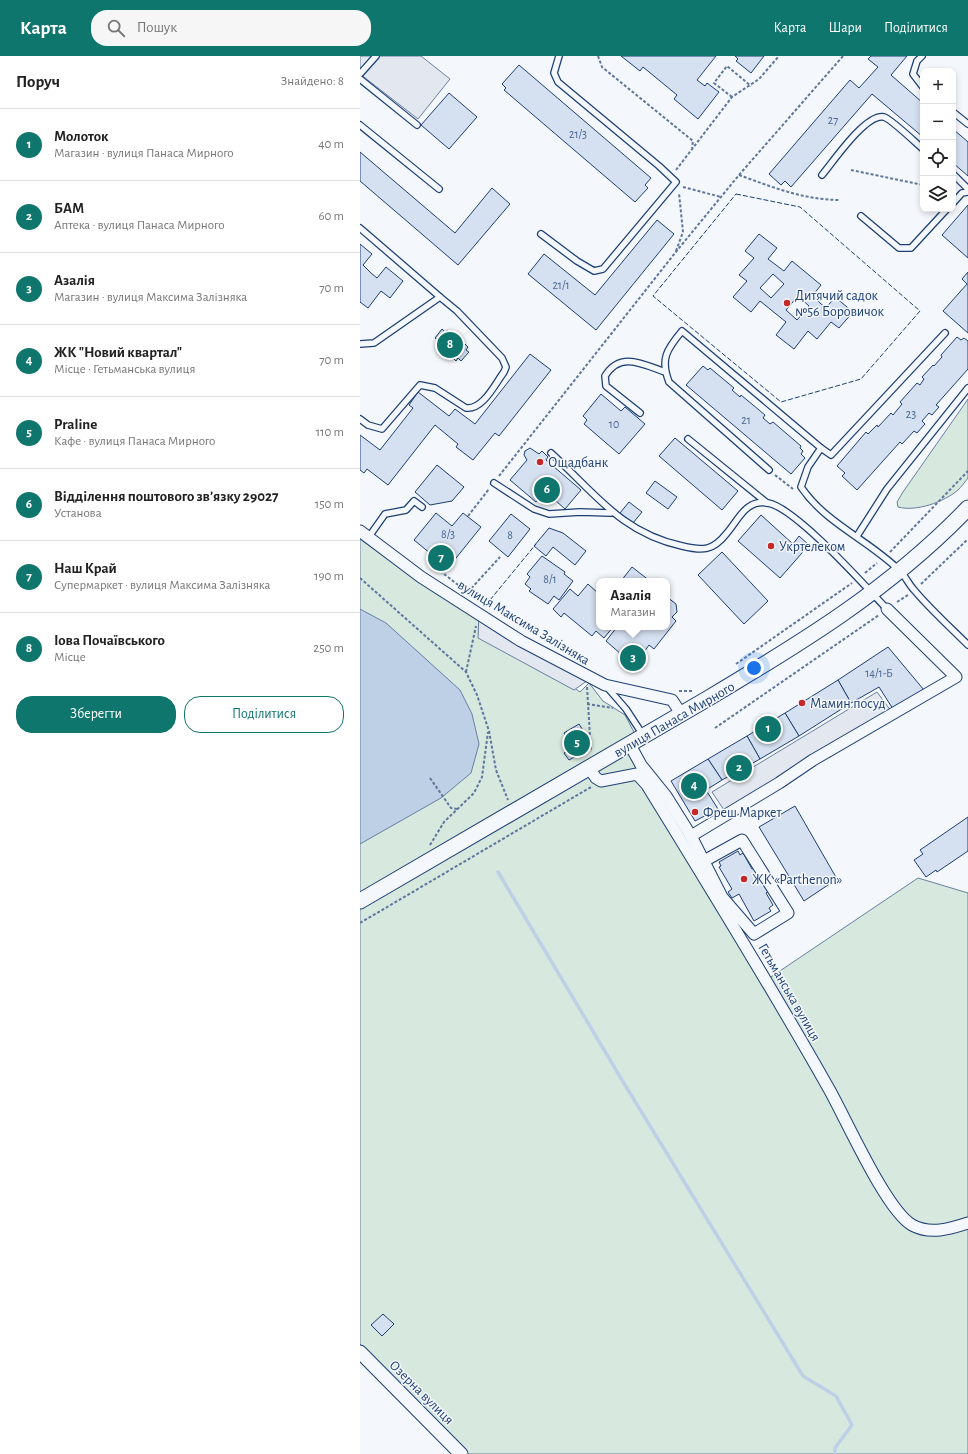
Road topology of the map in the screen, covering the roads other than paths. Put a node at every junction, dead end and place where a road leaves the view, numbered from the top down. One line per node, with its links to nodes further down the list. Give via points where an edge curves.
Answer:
1 (376, 56): 4 (lane)
2 (559, 56): 20 (lane, via 554,73 558,82 677,184 603,269 594,271)
3 (922, 56): 6 (lane, via 917,61 913,74)
4 (360, 74)
5 (360, 79): 10 (lane)
6 (920, 83)
7 (956, 114): 8 (lane)
8 (968, 124)
9 (360, 125): 14 (lane)
10 (417, 125)
11 (920, 146): 12 (lane, via 885,117 876,117 865,123)
12 (822, 175)
13 (955, 176): 15 (lane)
14 (439, 189)
15 (968, 190): 16 (lane)
16 (956, 200)
17 (944, 212): 18 (lane, via 910,248 899,248)
18 (861, 216)
19 (360, 228): 21 (lane)
20 (542, 234)
21 (440, 298): 23 (lane, via 374,343); 27 (lane, via 457,311 502,358 506,367 504,372 480,405 472,409 466,408 435,388 420,386 382,429 368,425)
22 (945, 333): 29 (lane, via 831,455)
23 (360, 344)
24 (665, 372): 26 (lane, via 637,362 620,362 610,367 605,376 606,386); 29 (lane, via 667,348 682,331); 31 (lane, via 669,382)
25 (968, 388): 38 (lane, via 887,489)
26 (640, 414)
27 (360, 419)
28 (688, 439): 33 (lane)
29 (820, 448): 38 (lane, via 808,467 800,487 809,500 840,526)
30 (551, 453): 36 (lane)
31 (769, 470)
32 (494, 483): 36 (lane, via 534,509 549,514)
33 (767, 503): 36 (lane, via 750,505 715,546 701,550 669,544 630,526); 40 (lane, via 784,510 815,536)
34 (422, 507): 37 (lane, via 414,501 406,510 385,514)
35 (968, 508): 39 (main road, вулиця Панаса Мирного)
36 (611, 513)
37 (364, 535): 43 (street, вулиця Максима Залізняка, via 421,577 515,637)
38 (857, 536): 39 (lane)
39 (900, 572): 40 (main road, вулиця Панаса Мирного); 42 (lane, via 914,590)
40 (873, 594): 41 (lane); 44 (main road, вулиця Панаса Мирного)
41 (887, 609): 48 (street, via 956,677 813,760)
42 (968, 645)
43 (605, 685): 44 (street, вулиця Максима Залізняка, via 672,700); 45 (lane, via 626,709)
44 (682, 715): 45 (main road, вулиця Панаса Мирного)
45 (644, 737): 46 (main road, вулиця Панаса Мирного)
46 (630, 745): 47 (main road, вулиця Панаса Мирного); 48 (street)
47 (588, 762): 50 (main road, вулиця Панаса Мирного); 51 (street, Гетьманська вулиця, via 596,778 601,781 637,774 647,785 747,948 898,1213 912,1225 930,1231)
48 (691, 836): 49 (street)
49 (704, 861): 49 (street, via 722,896 754,934 788,913 742,840)
50 (360, 901)
51 (968, 1223)
52 (360, 1352): 53 (street, Озерна вулиця)
53 (461, 1454)

